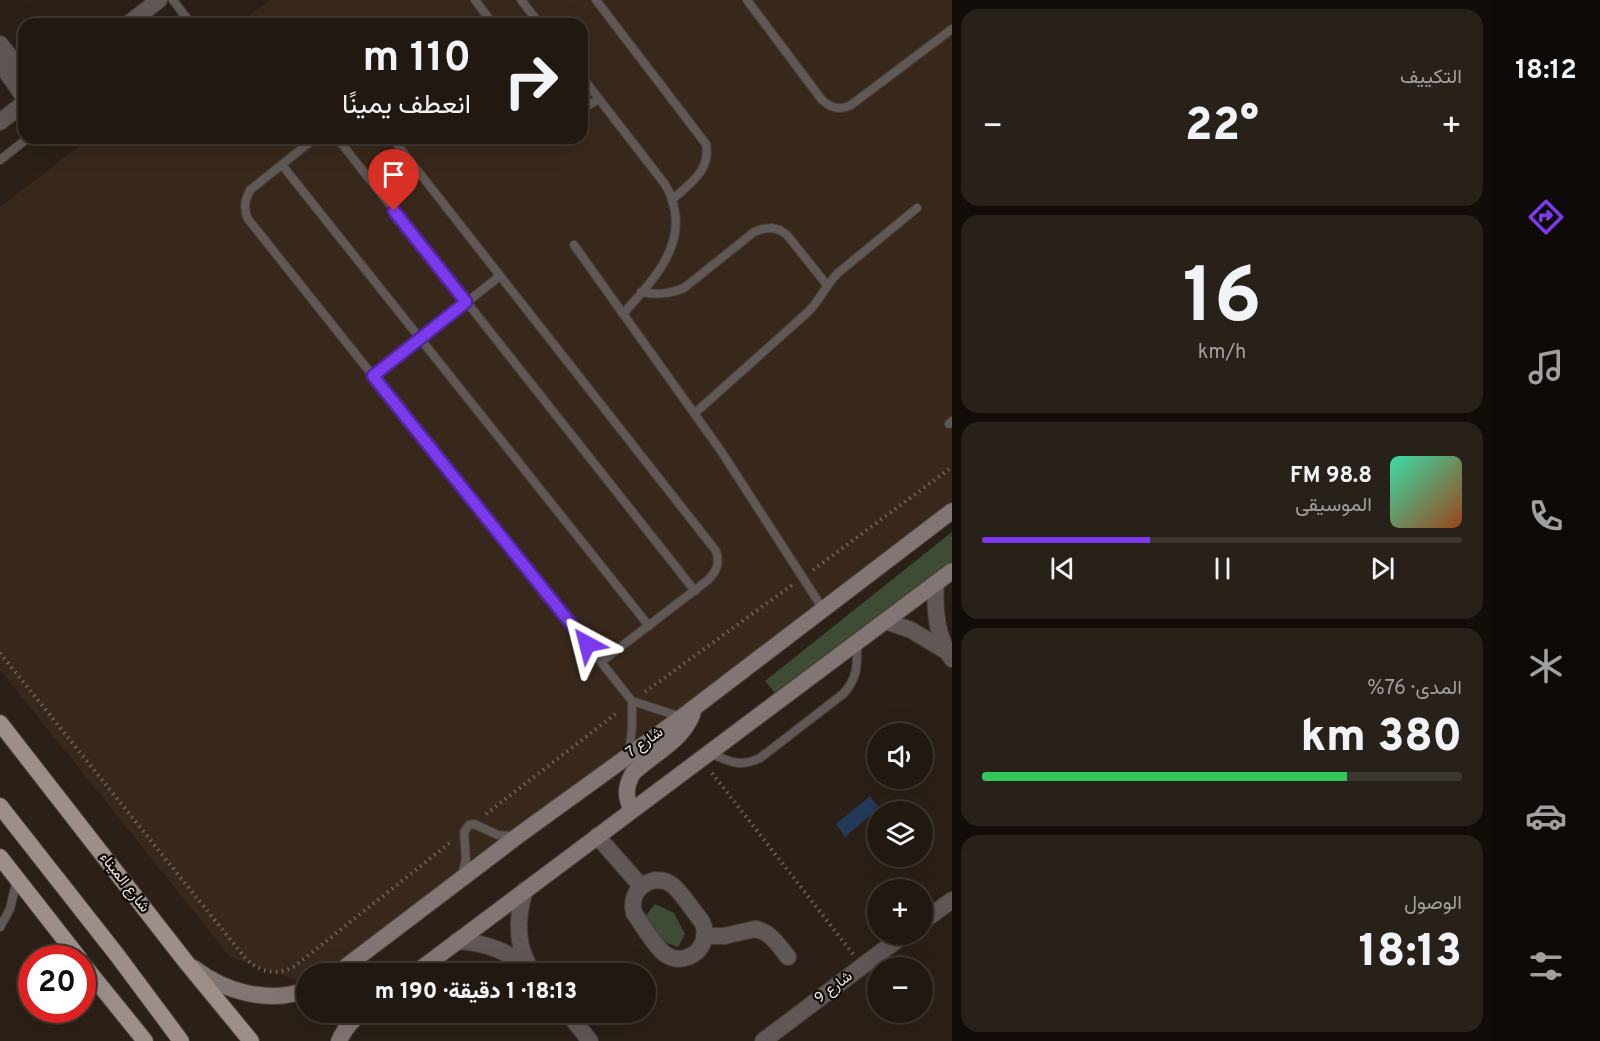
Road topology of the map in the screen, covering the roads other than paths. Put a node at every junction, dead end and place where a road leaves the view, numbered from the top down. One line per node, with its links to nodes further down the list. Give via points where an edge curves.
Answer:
1 (159, 0): 7 (street)
2 (173, 0): 8 (lane)
3 (475, 0): 9 (lane)
4 (521, 0): 10 (lane)
5 (596, 0): 27 (lane, via 706,144 707,162 703,170)
6 (747, 0): 11 (lane, via 822,100 839,109 851,105)
7 (136, 18)
8 (186, 18)
9 (488, 18)
10 (535, 18)
11 (952, 29)
12 (0, 44): 14 (street)
13 (0, 63): 16 (street)
14 (18, 66)
15 (588, 85): 17 (lane)
16 (18, 88)
17 (599, 99): 18 (lane); 27 (lane, via 664,183)
18 (588, 105)
19 (18, 108): 20 (street)
20 (0, 122)
21 (20, 144): 25 (lane)
22 (308, 144): 26 (lane)
23 (342, 144): 33 (lane)
24 (397, 144): 30 (lane)
25 (0, 160)
26 (282, 165): 35 (lane); 36 (lane, via 250,190 245,213)
27 (672, 200): 32 (lane, via 675,236 669,254)
28 (916, 208): 31 (lane)
29 (574, 245): 34 (lane)
30 (500, 276): 33 (lane); 41 (lane, via 716,551 716,570)
31 (827, 285): 32 (lane, via 787,235 780,230 762,229 746,236 684,288 663,294); 37 (lane, via 808,312)
32 (641, 292): 34 (lane)
33 (466, 302): 35 (lane); 41 (lane)
34 (623, 314): 37 (lane)
35 (420, 339): 36 (lane); 44 (lane)
36 (373, 376): 47 (lane)
37 (694, 413): 42 (lane)
38 (952, 511): 42 (main road, شارع 7)
39 (952, 571): 40 (main road)
40 (936, 583): 43 (main road); 46 (street, via 941,638)
41 (694, 591): 44 (lane)
42 (823, 609): 49 (main road, شارع 7)
43 (885, 621): 45 (main road); 46 (street, via 923,636)
44 (649, 626): 47 (lane)
45 (857, 642): 52 (main road); 52 (lane, via 857,668 850,686 760,758 741,764)
46 (949, 655)
47 (602, 662): 48 (lane)
48 (632, 701): 49 (lane); 51 (lane)
49 (688, 712): 51 (main road, شارع 7); 54 (main road, via 692,716 683,731 633,773 626,792)
50 (0, 723): 70 (main road, شارع الميناء)
51 (629, 754): 55 (main road, شارع 7)
52 (705, 756): 54 (main road)
53 (0, 806): 80 (main road)
54 (632, 810): 56 (main road)
55 (519, 835): 59 (main road, شارع 7); 59 (lane, via 498,835 469,825 464,832 466,859)
56 (597, 836): 60 (street); 61 (main road)
57 (0, 857): 58 (main road)
58 (17, 878): 64 (lane, via 10,909); 67 (main road)
59 (460, 880): 71 (main road, شارع 7)
60 (641, 886): 65 (street, via 655,880 670,883 702,922); 65 (street, via 633,899 634,913 666,955 690,956 702,945)
61 (525, 890): 66 (main road); 74 (street, via 518,931)
62 (952, 900): 63 (street)
63 (933, 914)
64 (0, 927)
65 (704, 936): 69 (street, via 760,930)
66 (457, 941): 72 (main road); 73 (street, via 497,948)
67 (69, 945)
68 (890, 945): 84 (street, شارع 9)
69 (788, 957)
70 (186, 962): 76 (main road, via 205,977 249,994); 81 (main road, شارع الميناء)
71 (351, 963)
72 (428, 963)
73 (522, 963)
74 (528, 963)
75 (96, 980): 79 (main road)
76 (296, 994)
77 (351, 1023): 82 (main road)
78 (576, 1023): 83 (street)
79 (145, 1041)
80 (181, 1041)
81 (251, 1041)
82 (339, 1041)
83 (590, 1041)
84 (763, 1041)

